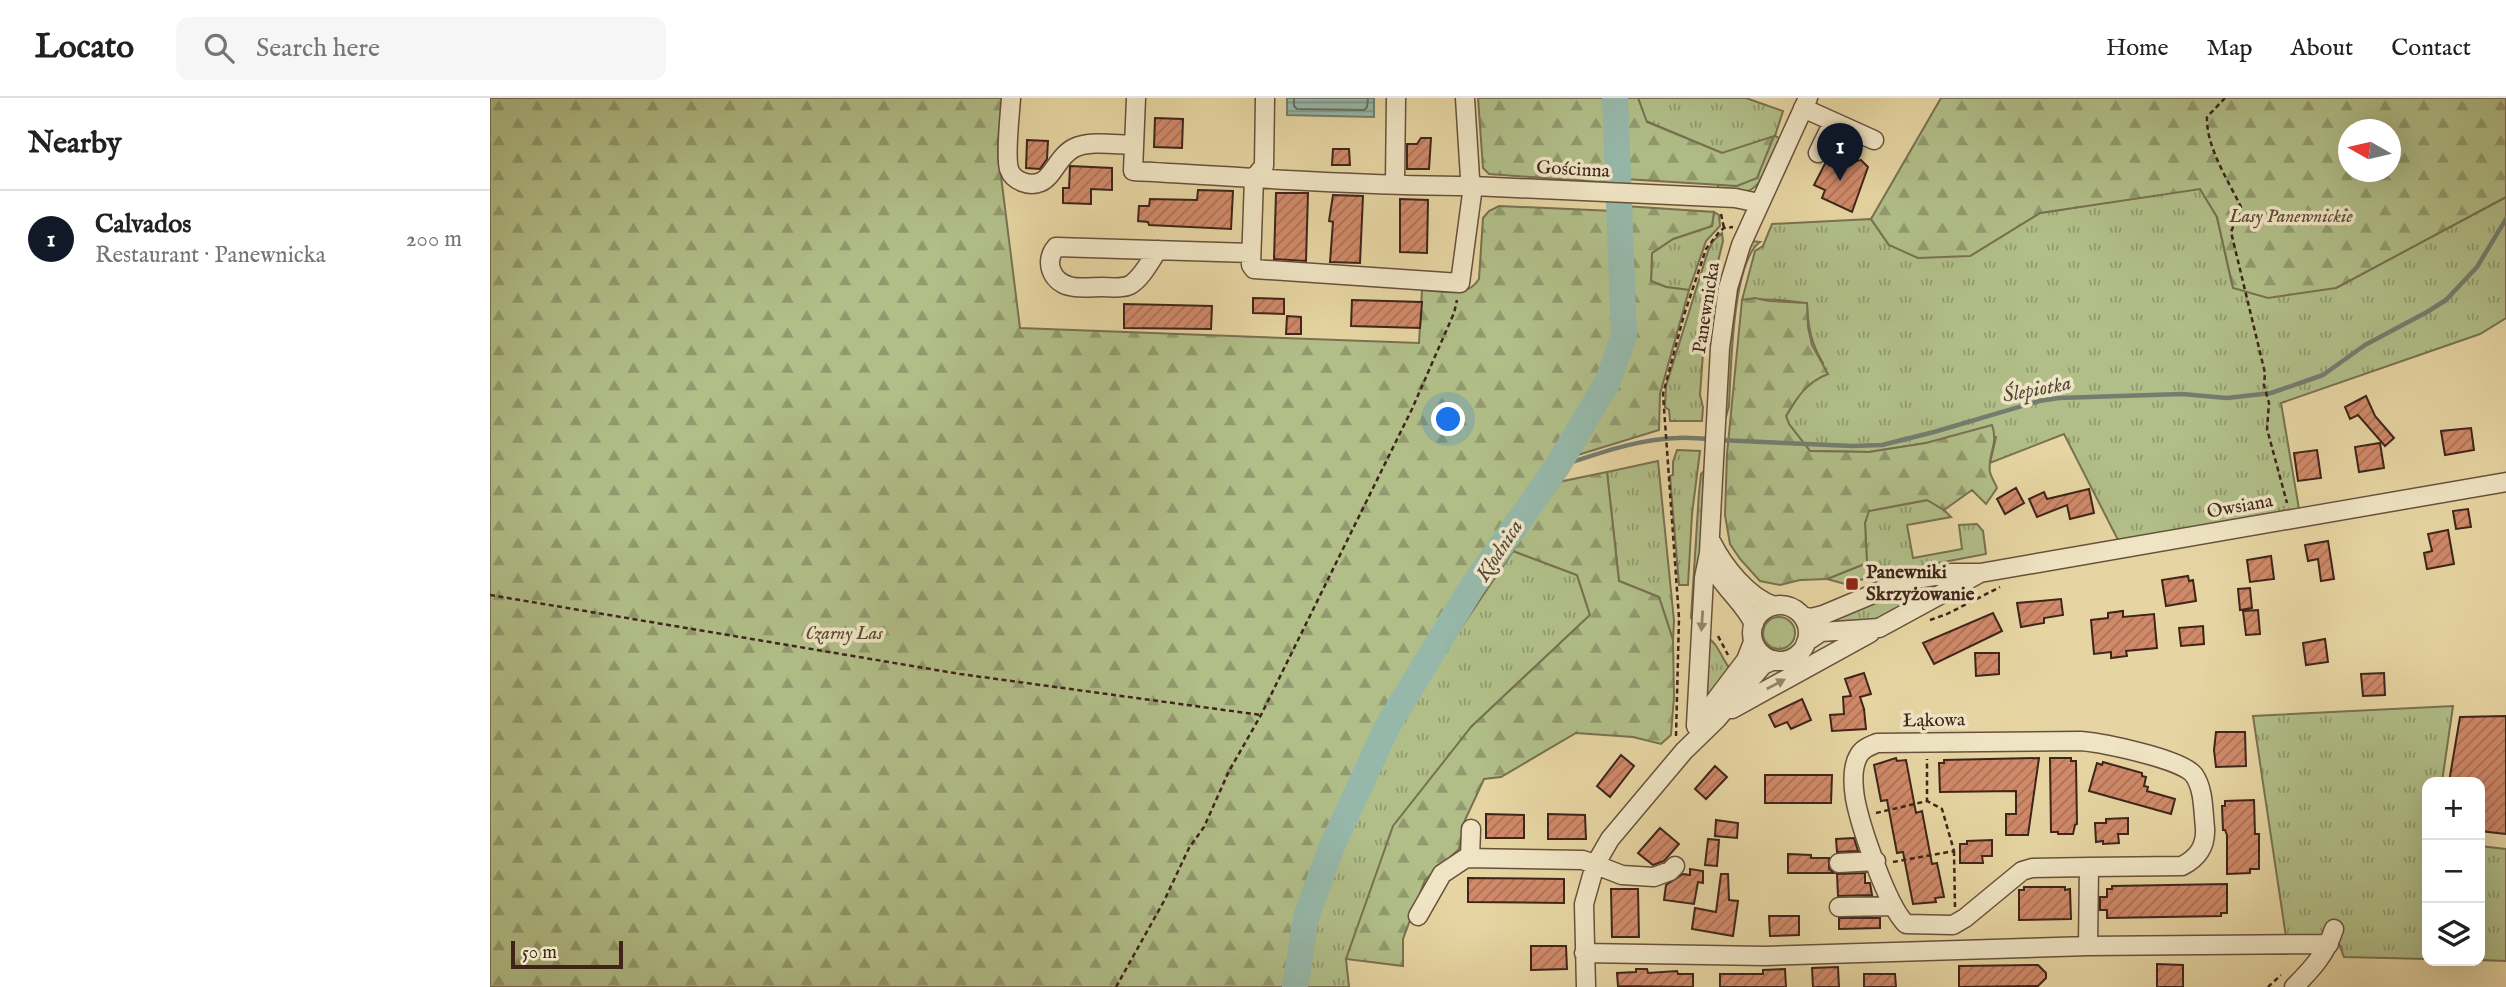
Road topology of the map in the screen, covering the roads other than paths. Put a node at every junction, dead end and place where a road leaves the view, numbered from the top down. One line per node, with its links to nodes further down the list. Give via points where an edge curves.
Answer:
1 (1011, 98): 9 (street, via 1008,167 1014,178 1027,184 1041,182 1059,158 1076,146)
2 (1136, 98): 9 (street)
3 (1265, 98): 11 (street, via 1264,166)
4 (1396, 98): 12 (street)
5 (1465, 98): 13 (street)
6 (1806, 103): 7 (street); 14 (street, Panewnicka)
7 (1833, 122): 8 (street); 10 (street)
8 (1874, 140)
9 (1134, 145): 11 (street, Gościnna, via 1133,171)
10 (1818, 153)
11 (1254, 178): 12 (street, Gościnna); 16 (street)
12 (1395, 183): 13 (street, Gościnna)
13 (1473, 186): 14 (street, Gościnna, via 1735,198); 16 (street, via 1460,283 1254,269)
14 (1759, 203): 18 (street, Panewnicka, via 1736,257 1726,298)
15 (1158, 250): 15 (street, via 1139,277 1121,288 1070,286 1049,268 1056,247); 16 (street)
16 (1251, 253)
17 (2506, 482): 19 (street, Owsiana)
18 (1710, 546): 22 (street, via 1751,592); 25 (street, Panewnicka, via 1718,575 1741,602); 29 (street, one-way to 29)
19 (1980, 573): 20 (street, Owsiana); 21 (street, Owsiana)
20 (1934, 575): 21 (street, via 1942,589); 23 (street, Owsiana, via 1898,583 1822,615)
21 (1938, 597): 24 (street, Owsiana)
22 (1774, 606): 23 (street, via 1789,607); 25 (street, via 1760,614)
23 (1802, 616): 26 (street)
24 (1879, 628): 26 (street, Owsiana, via 1821,632); 28 (street, one-way to 24)
25 (1754, 633): 27 (street, via 1758,651); 29 (street, via 1746,660)
26 (1806, 642): 27 (street, via 1796,656)
27 (1774, 660): 28 (street, via 1751,677)
28 (1717, 719): 30 (street)
29 (1696, 725): 30 (street)
30 (1679, 746): 35 (street)
31 (1471, 829): 32 (street)
32 (1470, 858): 35 (street, via 1583,860); 40 (street, via 1442,874)
33 (1881, 862): 34 (street); 37 (street, Łąkowa, via 1854,794 1858,755 1877,743 2081,741 2174,762 2193,774 2201,789 2205,835 2194,860 2182,866); 38 (street, Łąkowa)
34 (1839, 863)
35 (1595, 865): 36 (street, via 1622,875 1654,877); 42 (street, via 1584,904)
36 (1675, 866)
37 (2089, 867): 38 (street, Łąkowa, via 2022,871 1953,925 1906,924); 41 (street)
38 (1893, 906): 39 (street)
39 (1839, 907)
40 (1418, 916)
41 (2088, 946): 42 (street, via 1765,956); 44 (street, via 2332,937 2316,966)
42 (1584, 953): 43 (street)
43 (1587, 987)
44 (2294, 987)

